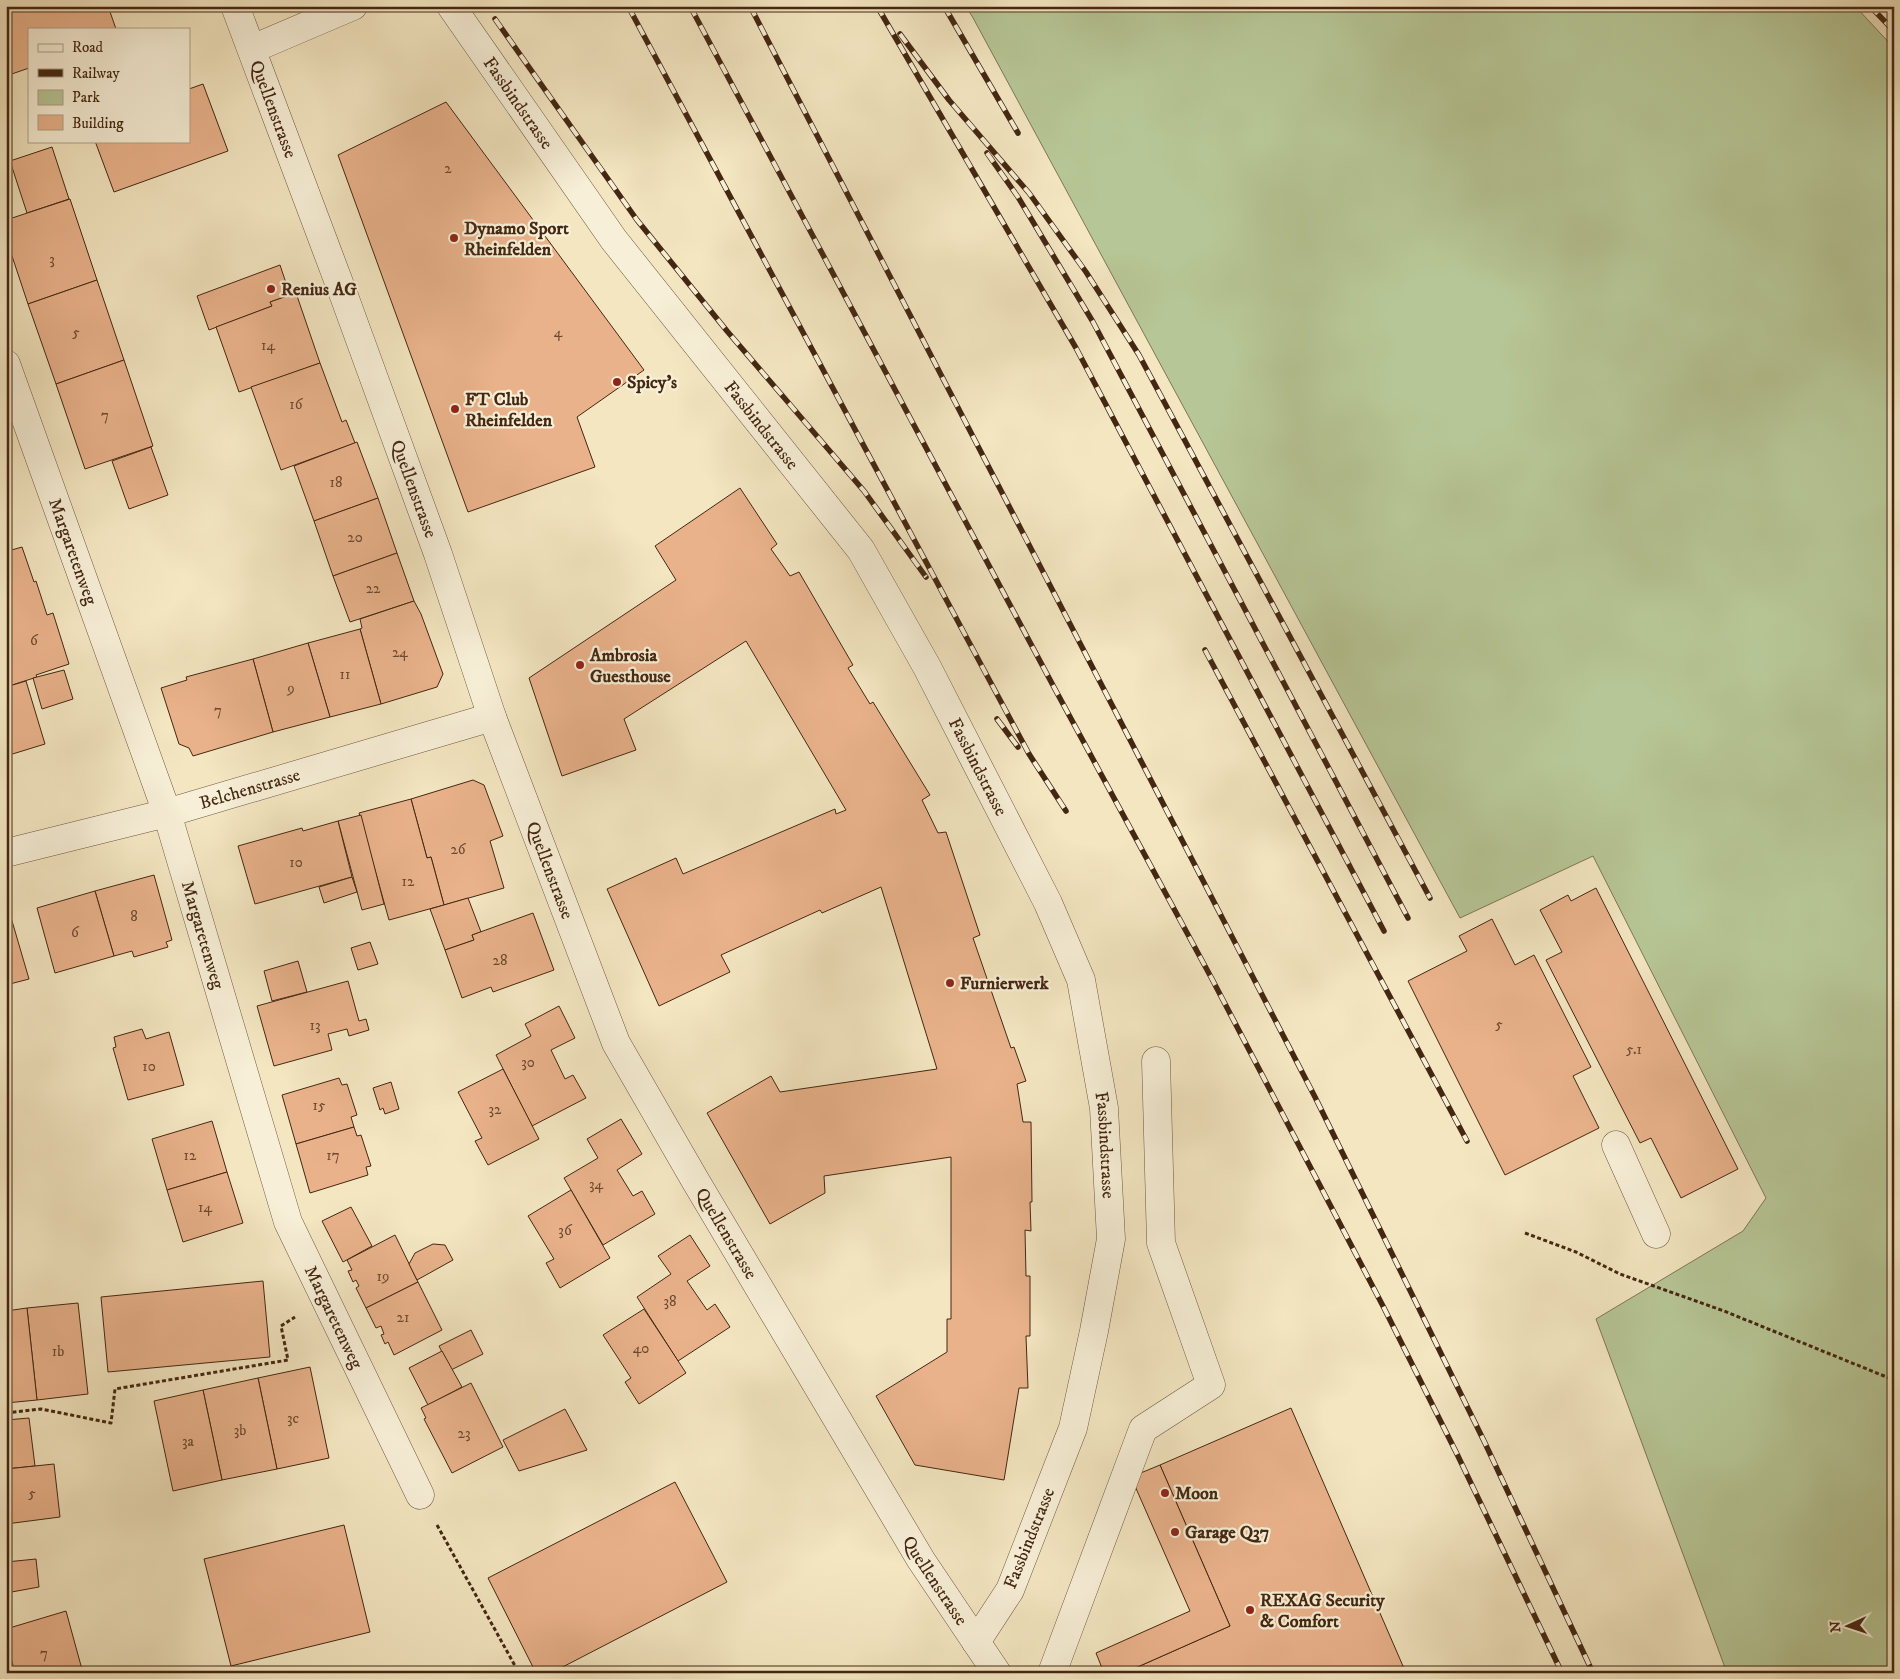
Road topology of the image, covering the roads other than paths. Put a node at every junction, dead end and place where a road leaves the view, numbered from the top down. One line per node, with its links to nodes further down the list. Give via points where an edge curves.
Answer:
1 (235, 6): 4 (street, Quellenstrasse)
2 (353, 6): 4 (street)
3 (451, 6): 13 (street, Fassbindstrasse, via 614,240 861,550 940,693 1048,903 1081,980 1104,1108 1111,1239 1072,1428 1010,1590)
4 (252, 49): 6 (street, Quellenstrasse, via 438,554)
5 (6, 364): 7 (street, Margaretenweg)
6 (492, 717): 7 (street, Belchenstrasse); 13 (street, Quellenstrasse, via 616,1043 911,1544)
7 (167, 813): 8 (street, Belchenstrasse); 12 (street, Margaretenweg, via 288,1222)
8 (6, 853)
9 (1156, 1061): 15 (street, via 1161,1243 1211,1385 1143,1429)
10 (1616, 1145): 11 (street)
11 (1656, 1234)
12 (420, 1494)
13 (976, 1642): 14 (street, Quellenstrasse)
14 (996, 1673)
15 (1052, 1673)

